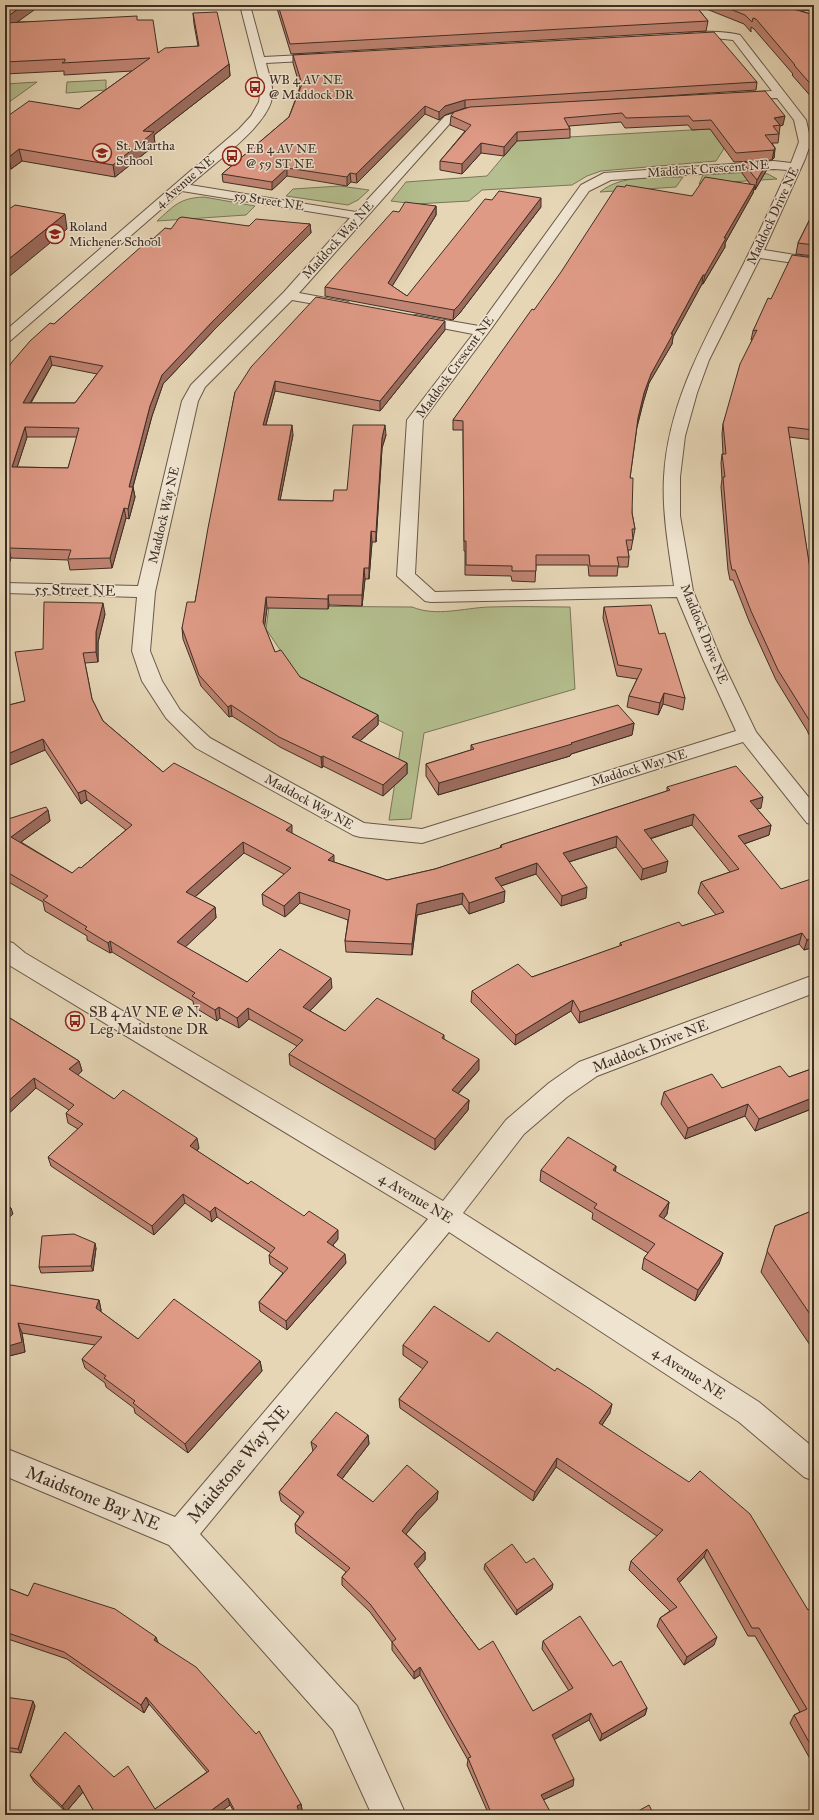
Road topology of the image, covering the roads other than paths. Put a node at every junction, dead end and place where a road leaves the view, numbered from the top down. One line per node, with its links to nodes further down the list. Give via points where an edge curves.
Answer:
1 (245, 5): 4 (street, 4 Avenue NE)
2 (675, 37): 5 (street, Maddock Drive NE, via 736,37)
3 (337, 57): 4 (street)
4 (260, 60): 9 (street, 4 Avenue NE, via 268,87 265,102 256,118)
5 (780, 94): 6 (street); 8 (street, Maddock Drive NE, via 800,120 805,142)
6 (721, 97)
7 (491, 111): 10 (street, Maddock Way NE, via 469,112 449,118)
8 (795, 167): 11 (street, Maddock Drive NE); 16 (street, Maddock Crescent NE, via 774,165 616,175 592,184 585,188)
9 (180, 187): 10 (street, 59 Street NE); 17 (street, 4 Avenue NE)
10 (359, 216): 13 (street, Maddock Way NE)
11 (756, 253): 12 (street); 19 (street, Maddock Drive NE, via 702,360 689,393 677,436 672,478 672,516)
12 (814, 262)
13 (289, 295): 14 (street); 20 (street, Maddock Way NE, via 199,385 190,401)
14 (354, 307)
15 (400, 316): 16 (street)
16 (482, 331): 19 (street, Maddock Crescent NE, via 415,420 406,576 431,597)
17 (5, 338)
18 (5, 588): 20 (street, 55 Street NE)
19 (684, 591): 21 (street, Maddock Drive NE)
20 (146, 592): 21 (street, Maddock Way NE, via 141,651 152,681 173,714 202,743 360,830 422,836)
21 (747, 734): 22 (street, Maddock Drive NE)
22 (814, 818)
23 (9, 959): 25 (street, 4 Avenue NE)
24 (814, 984): 25 (street, Maddock Drive NE, via 588,1069 558,1090 515,1127)
25 (446, 1216): 27 (street, 4 Avenue NE, via 749,1412); 28 (street, Maidstone Way NE)
26 (6, 1462): 28 (street, Maidstone Bay NE)
27 (814, 1467)
28 (180, 1534): 29 (street, Maidstone Way NE, via 345,1718)
29 (389, 1815)

